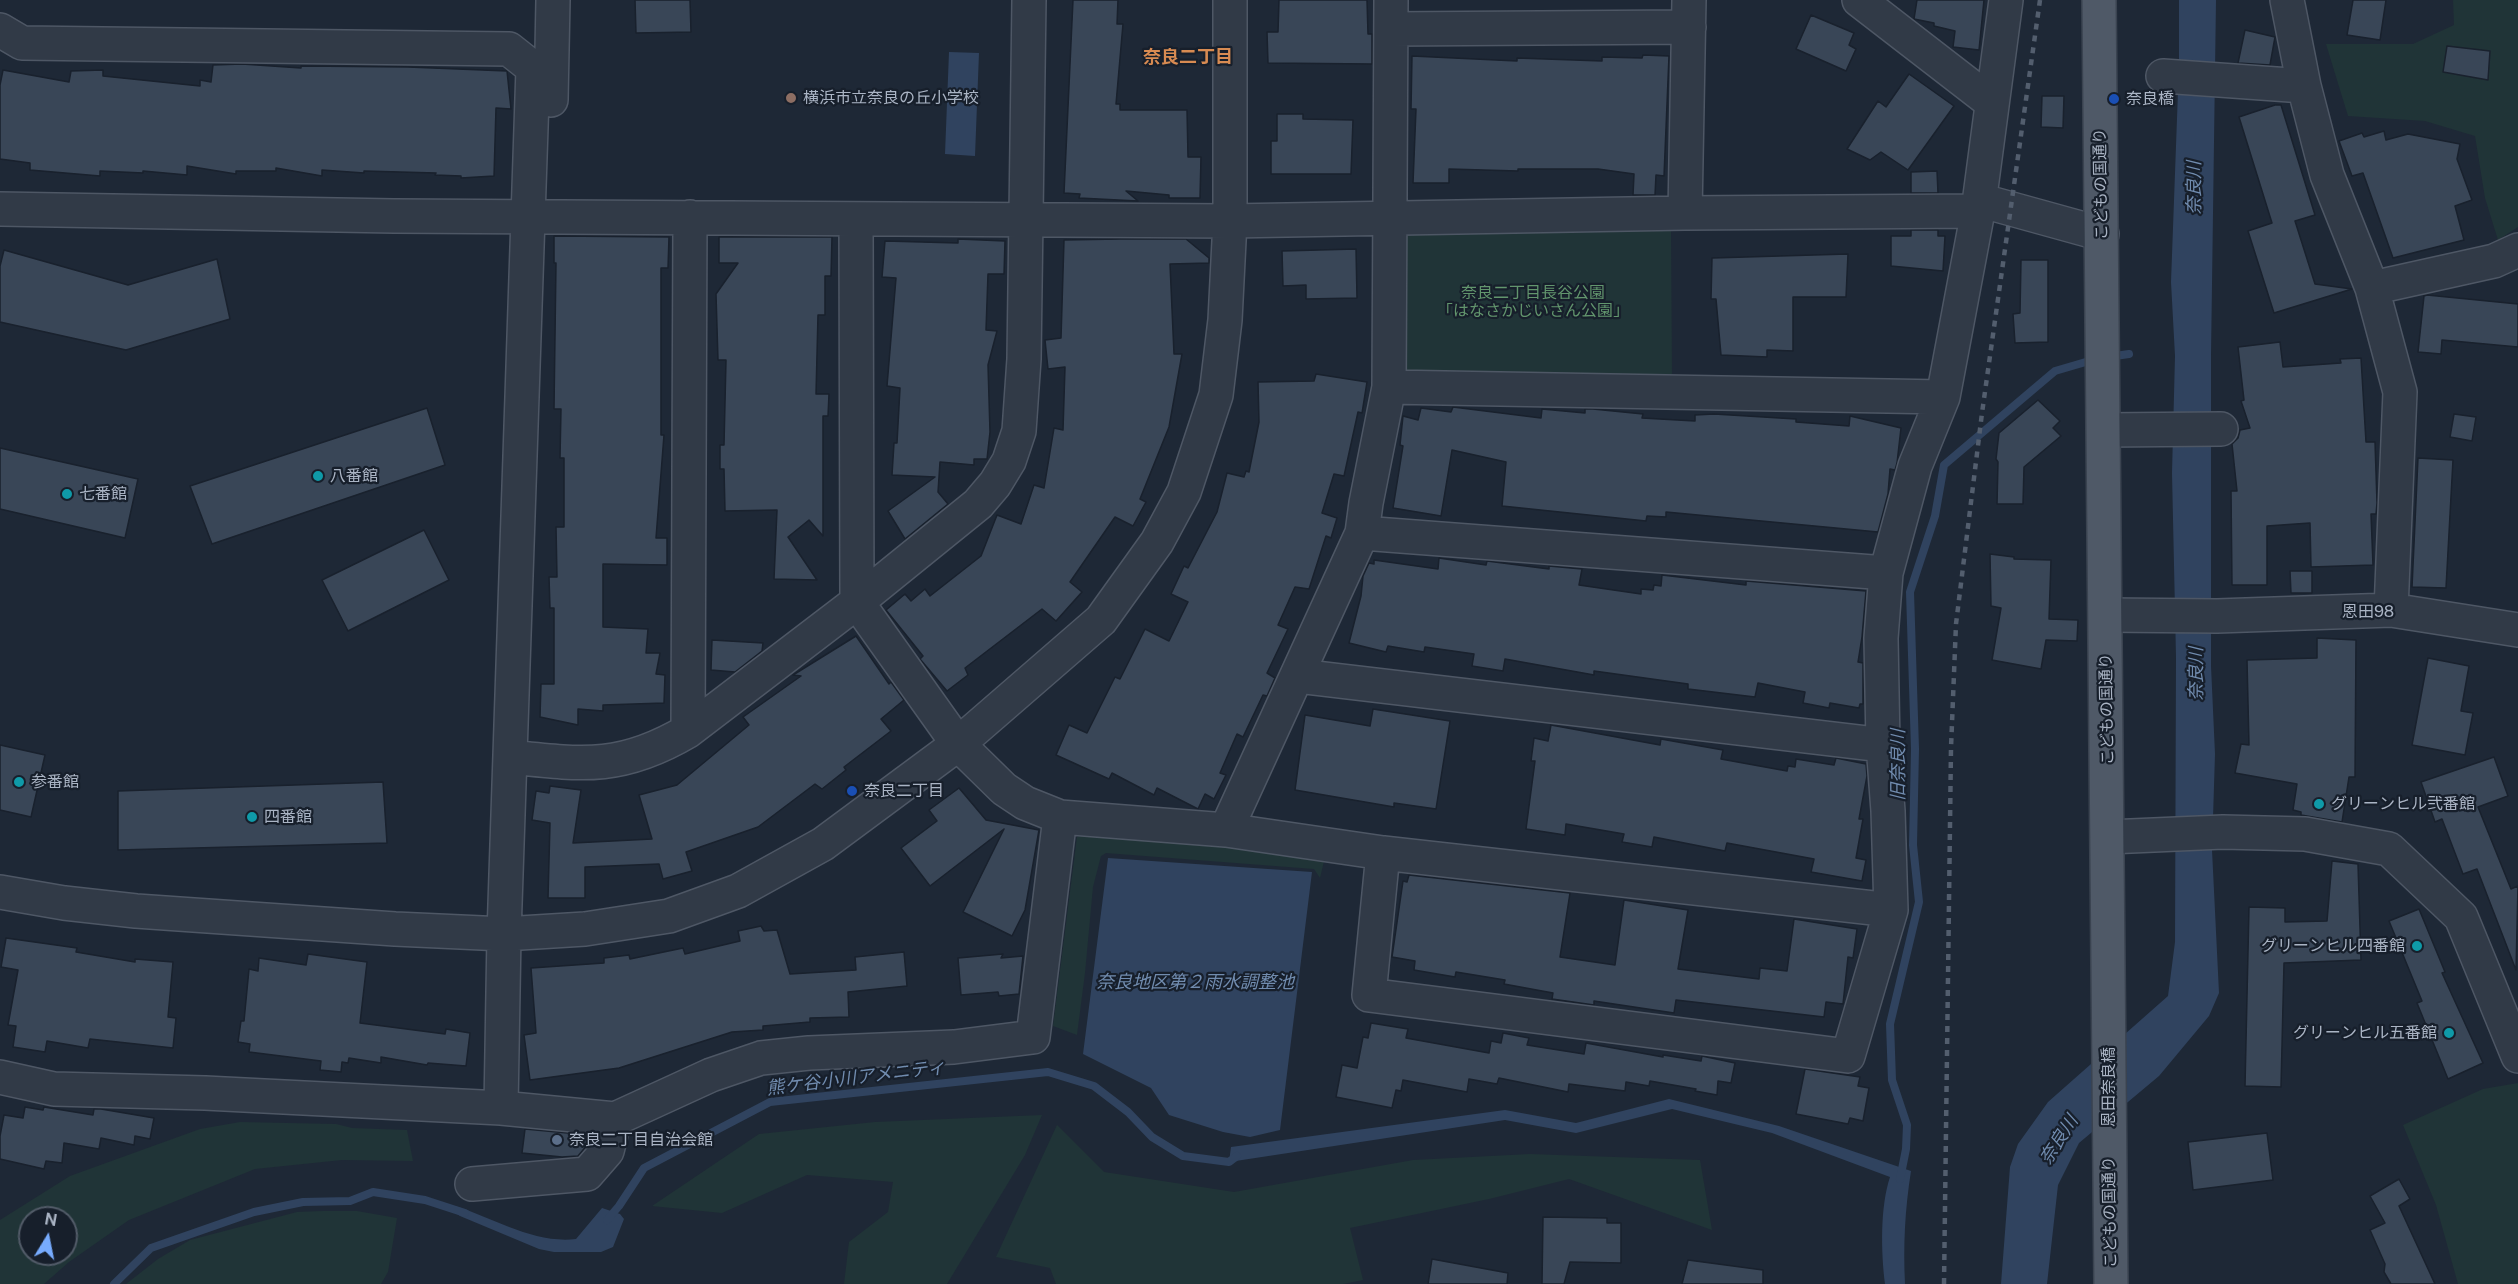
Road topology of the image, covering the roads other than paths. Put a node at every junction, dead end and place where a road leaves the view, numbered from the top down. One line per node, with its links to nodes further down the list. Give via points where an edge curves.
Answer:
1 (553, 0): 11 (street)
2 (1029, 0): 23 (street)
3 (1230, 0): 24 (street)
4 (1859, 0): 15 (street)
5 (2006, 0): 15 (street)
6 (2099, 0): 25 (main road, こどもの国通り)
7 (2287, 0): 14 (street)
8 (1391, 14): 9 (street); 21 (street)
9 (1689, 14): 18 (street)
10 (0, 30): 12 (street, via 22,43 509,49)
11 (552, 40): 12 (street); 19 (street)
12 (518, 56): 19 (street, via 533,68)
13 (2163, 76): 14 (street)
14 (2304, 86): 27 (street, via 2327,175)
15 (1991, 102): 16 (street)
16 (1978, 206): 18 (street); 25 (street); 29 (street)
17 (0, 209): 19 (street)
18 (1685, 213): 21 (street)
19 (539, 216): 20 (street); 42 (street)
20 (690, 217): 22 (street); 39 (street)
21 (1389, 218): 24 (street); 28 (street)
22 (856, 219): 23 (street); 34 (street)
23 (1027, 219): 24 (street); 34 (street, via 1024,359 1018,431 1009,461 978,504)
24 (1230, 221): 40 (street, via 1216,395 1184,492 1157,542 1101,620)
25 (2102, 234): 31 (main road, こどもの国通り)
26 (2518, 250): 27 (street, via 2494,261)
27 (2372, 288): 35 (street, via 2400,392)
28 (1389, 387): 29 (street); 32 (street)
29 (1943, 397): 33 (street, via 1915,466)
30 (2218, 429): 31 (street)
31 (2104, 430): 36 (main road, こどもの国通り)
32 (1362, 533): 33 (street); 38 (street)
33 (1886, 573): 41 (street, via 1881,638)
34 (857, 602): 39 (street); 40 (street)
35 (2391, 610): 36 (street, 恩田98); 37 (street, 恩田98)
36 (2106, 615): 45 (main road, こどもの国通り)
37 (2518, 630)
38 (1298, 675): 41 (street); 44 (street)
39 (688, 731): 42 (street, via 660,748 625,760 570,764)
40 (958, 744): 43 (street, via 1004,789 1025,803); 49 (street, via 824,844 738,891 669,916 585,929)
41 (1883, 745): 48 (street)
42 (511, 757): 49 (street)
43 (1060, 817): 44 (street); 54 (street, via 1033,1037 954,1047 761,1058 711,1075)
44 (1226, 830): 46 (street)
45 (2108, 837): 50 (main road, こどもの国通り); 51 (street, via 2305,834 2389,849 2461,917)
46 (1383, 853): 48 (street); 48 (street, via 1369,995 1848,1056)
47 (0, 892): 49 (street, via 136,911)
48 (1891, 910)
49 (504, 934): 53 (street)
50 (2109, 1035): 55 (main road, 恩田奈良橋)
51 (2518, 1056)
52 (0, 1077): 53 (street, via 54,1089)
53 (501, 1108): 54 (street)
54 (615, 1119): 56 (street, via 608,1151 587,1174)
55 (2109, 1140): 57 (main road, こどもの国通り)
56 (472, 1184)
57 (2111, 1284)

